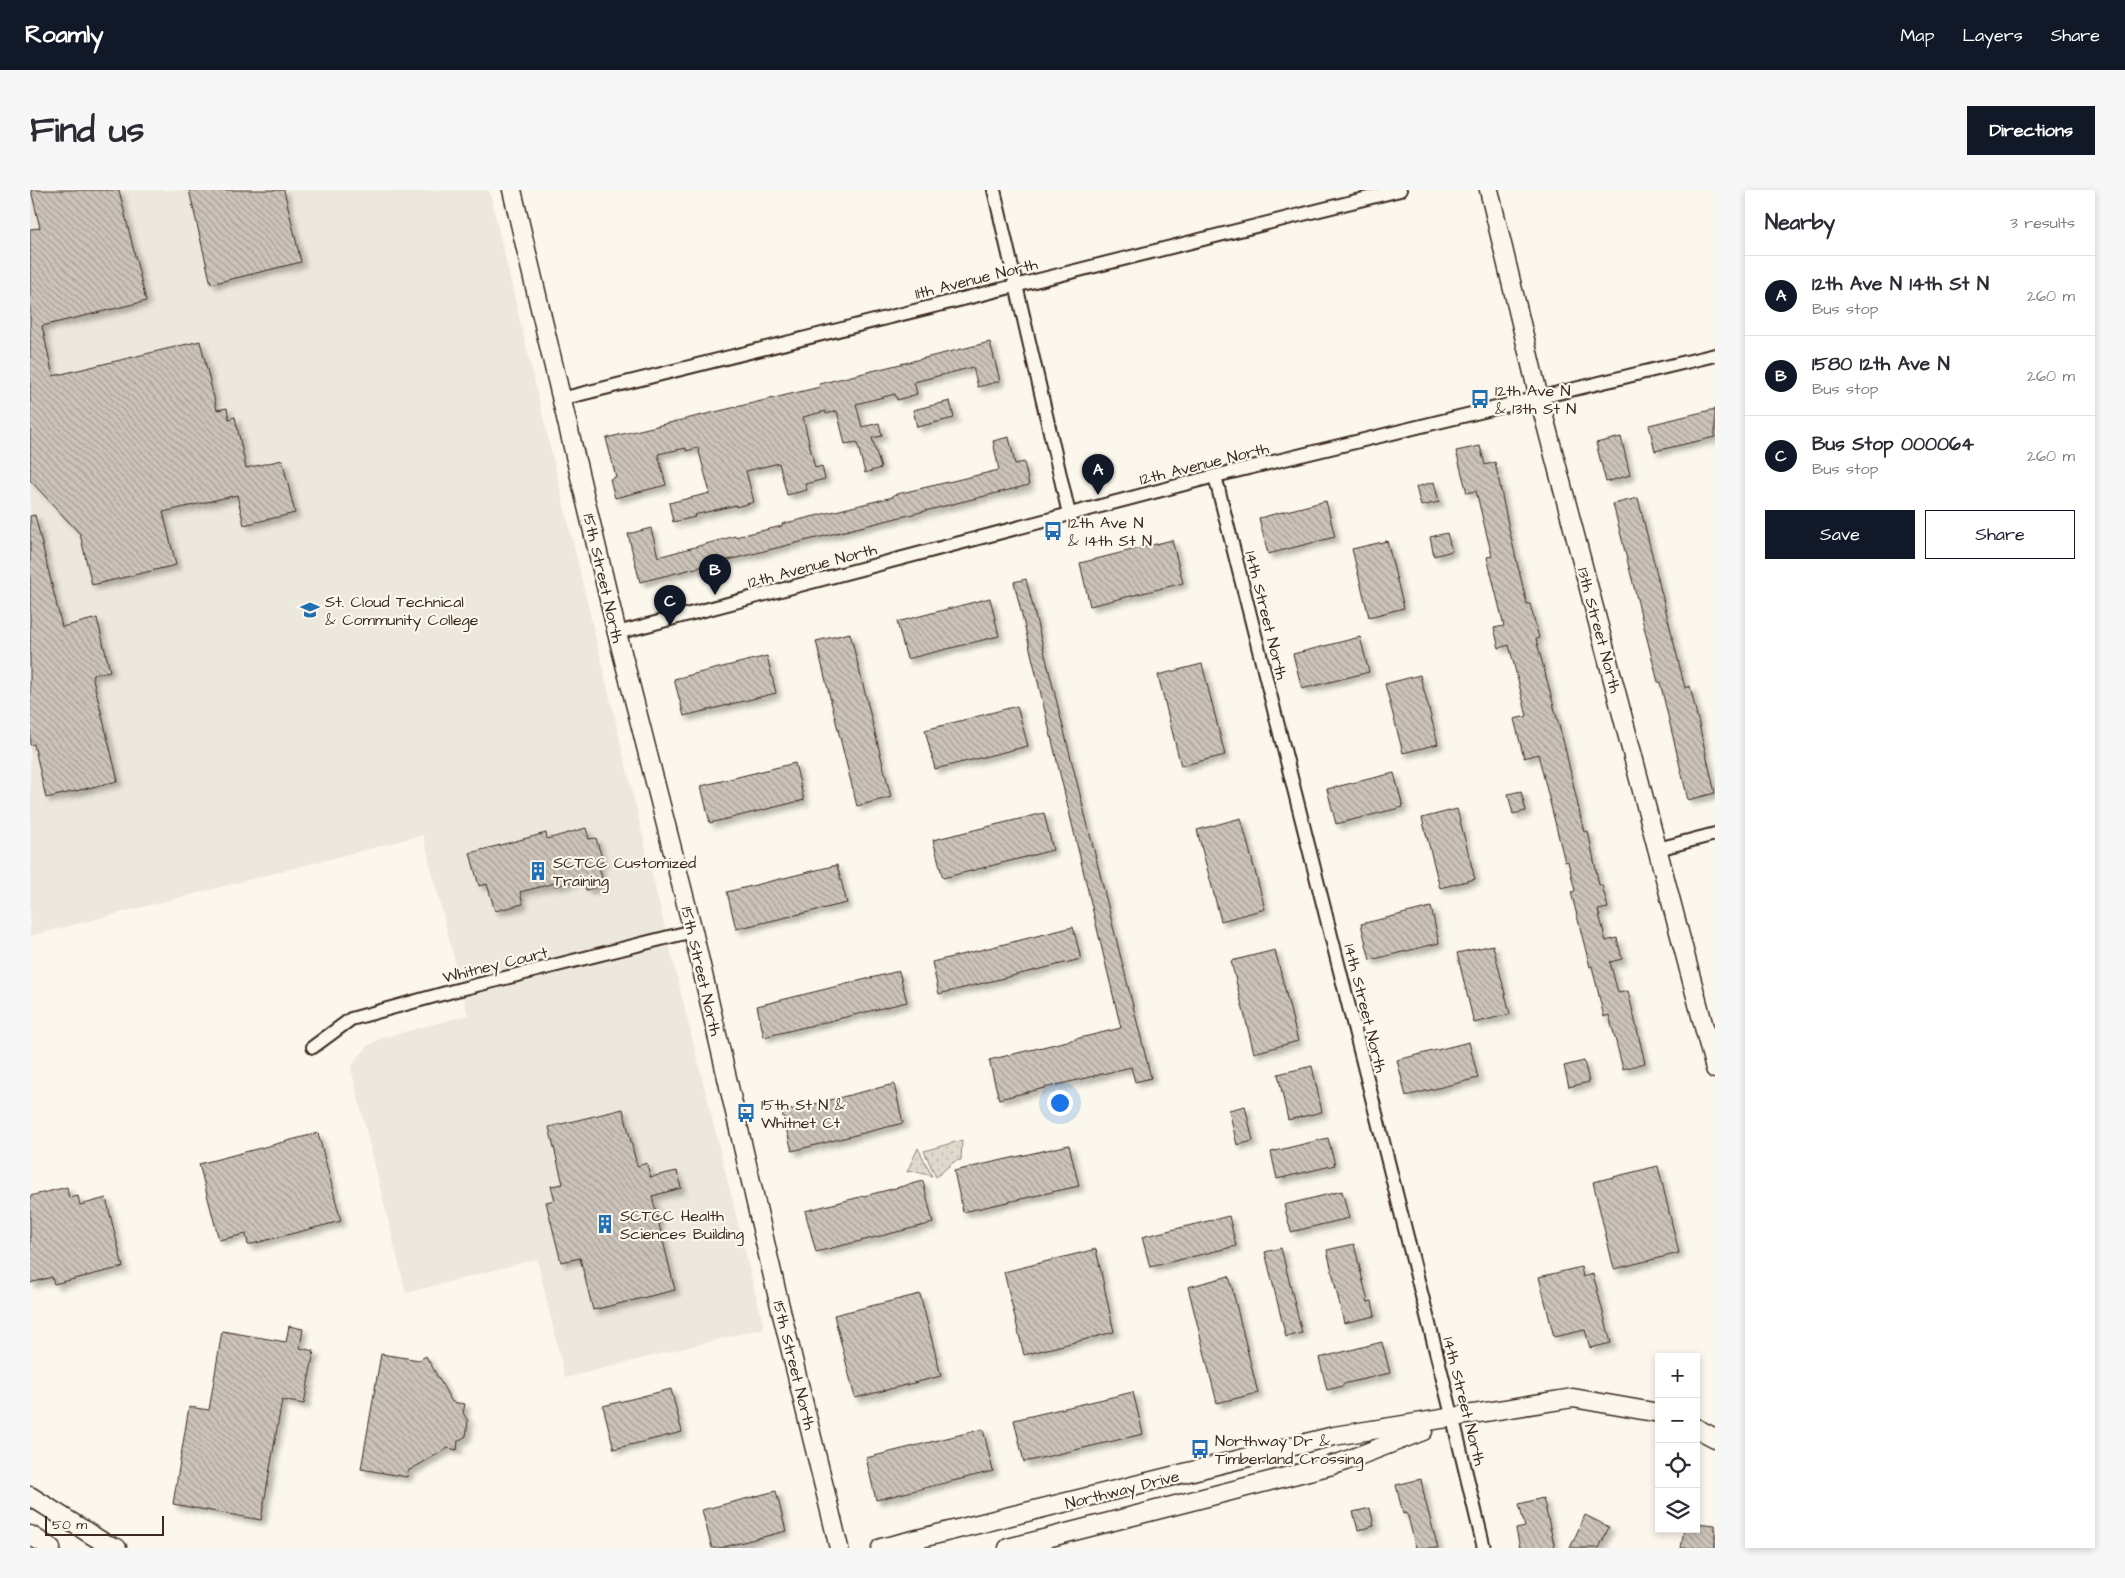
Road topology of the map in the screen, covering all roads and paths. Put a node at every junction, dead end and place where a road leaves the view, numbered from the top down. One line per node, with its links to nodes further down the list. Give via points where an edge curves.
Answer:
1 (512, 190): 8 (street, 15th Street North)
2 (994, 190): 5 (street)
3 (1400, 190): 5 (street, 11th Avenue North)
4 (1489, 190): 7 (street, 13th Street North)
5 (1015, 284): 8 (street, 11th Avenue North); 10 (street)
6 (1715, 355): 7 (street, 12th Avenue North)
7 (1539, 398): 9 (street, 12th Avenue North); 13 (street, 13th Street North)
8 (561, 399): 11 (street, 15th Street North)
9 (1215, 476): 10 (street, 12th Avenue North); 18 (street, 14th Street North)
10 (1069, 514): 11 (street, 12th Avenue North)
11 (617, 633): 14 (street, 15th Street North)
12 (1715, 834): 13 (street)
13 (1658, 849): 16 (street, 13th Street North)
14 (693, 931): 15 (street, Whitney Court, via 351,1019); 25 (street, 15th Street North)
15 (313, 1047)
16 (1715, 1069)
17 (1655, 1412): 18 (street, Northway Drive, via 1573,1398)
18 (1453, 1419): 26 (street, Northway Drive, via 1334,1436); 27 (street, Northway Drive, via 1340,1463); 28 (street, 14th Street North)
19 (1700, 1430): 20 (street)
20 (1715, 1438)
21 (30, 1496): 24 (street, via 106,1544)
22 (30, 1535): 23 (street)
23 (50, 1548)
24 (118, 1548)
25 (839, 1548)
26 (881, 1548)
27 (1008, 1548)
28 (1484, 1548)

